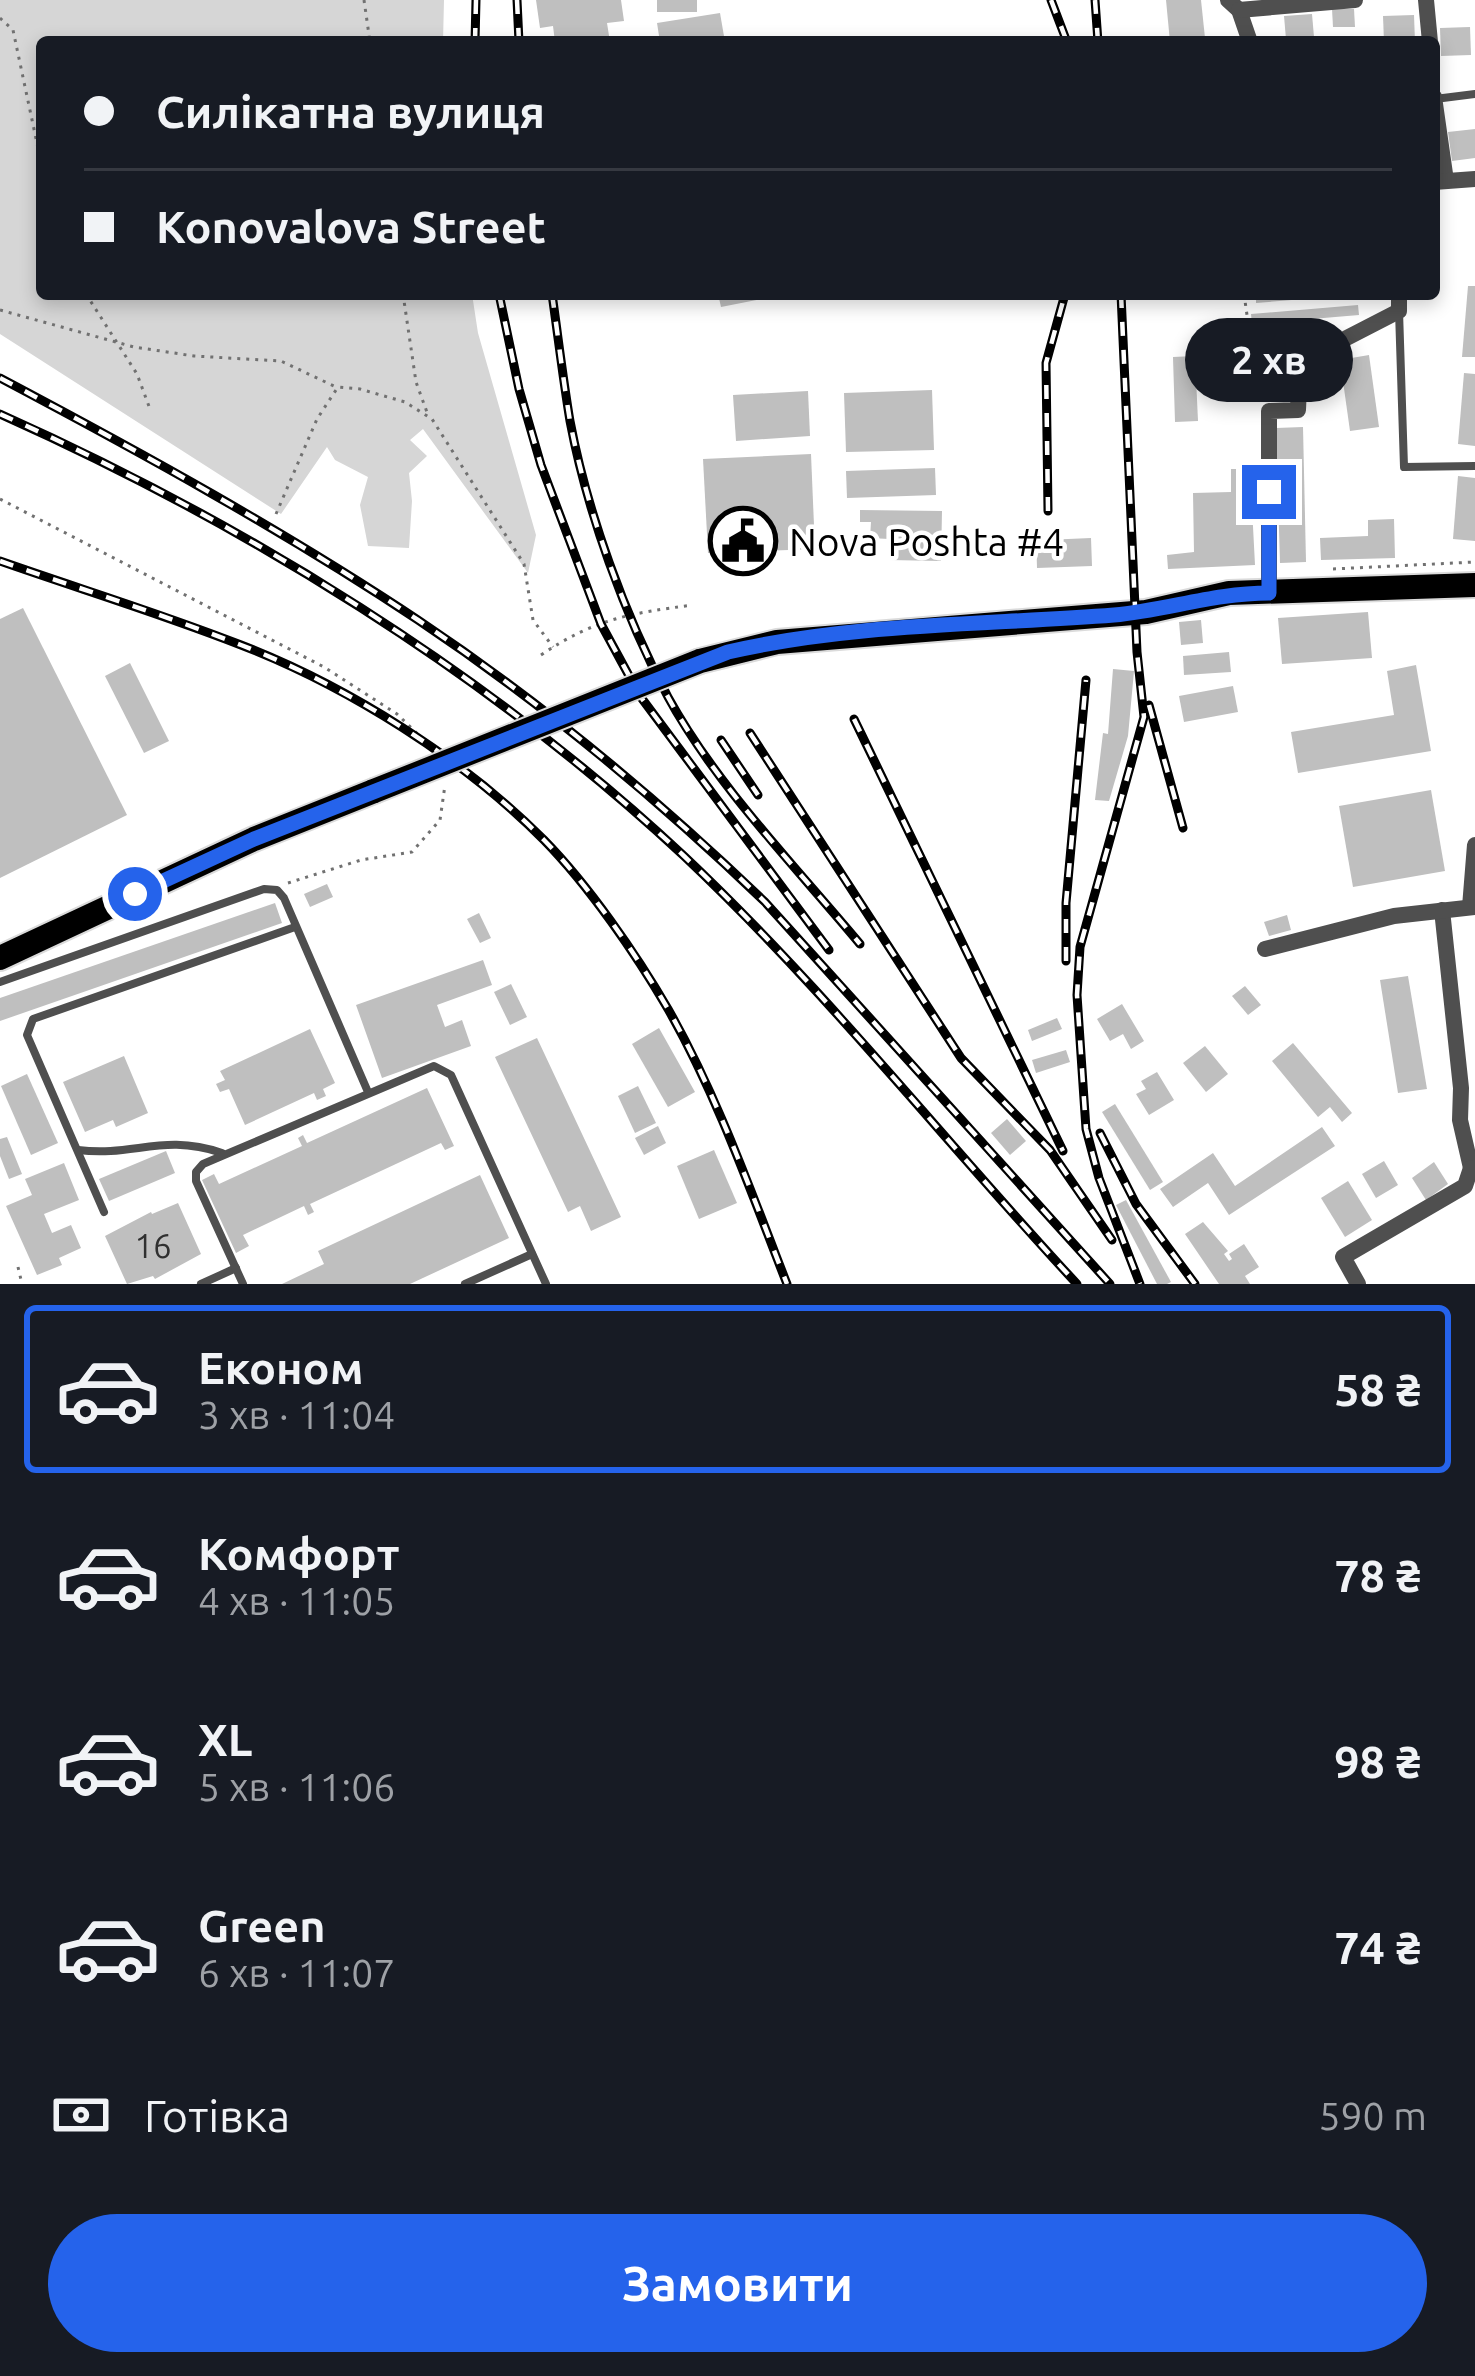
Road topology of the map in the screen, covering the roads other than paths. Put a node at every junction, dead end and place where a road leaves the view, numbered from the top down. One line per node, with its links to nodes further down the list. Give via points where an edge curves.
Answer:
1 (1355, 0): 3 (street)
2 (1426, 0): 5 (street)
3 (1234, 5): 4 (street)
4 (1247, 36)
5 (1429, 36)
6 (1475, 94): 7 (lane)
7 (1440, 97)
8 (1475, 178): 9 (street)
9 (1440, 182)
10 (1399, 302): 11 (lane, via 1404,466); 13 (street, via 1300,362 1298,410 1269,411)
11 (1475, 466)
12 (1475, 585): 13 (main road)
13 (1269, 593): 19 (main road, bridge, via 1215,595 1146,612 793,640 700,661 254,839)
14 (1475, 845): 15 (street)
15 (1472, 907): 16 (street)
16 (1442, 910): 18 (street); 24 (street, via 1460,1120)
17 (296, 927): 20 (lane, via 284,898 264,889); 21 (lane); 22 (lane, via 33,1019 28,1034)
18 (1265, 949)
19 (0, 958)
20 (0, 982)
21 (368, 1091): 23 (lane); 26 (lane, via 426,1067 451,1075)
22 (78, 1150): 23 (lane, via 183,1142); 25 (lane)
23 (223, 1154): 27 (lane, via 203,1164 196,1181)
24 (1473, 1168): 32 (street, via 1465,1186 1342,1257)
25 (104, 1212)
26 (532, 1253): 30 (lane); 31 (lane)
27 (236, 1268): 28 (lane); 29 (lane)
28 (201, 1284)
29 (243, 1284)
30 (465, 1284)
31 (546, 1284)
32 (1358, 1284)

